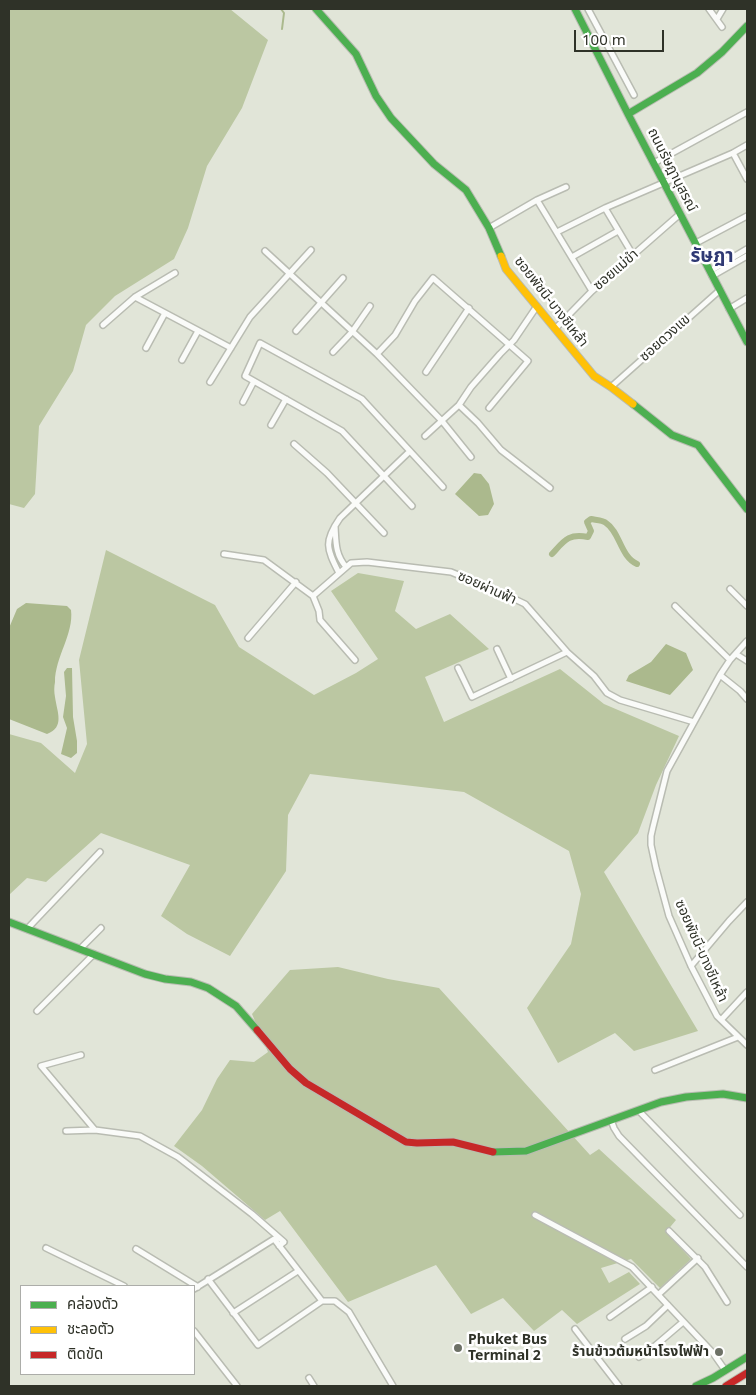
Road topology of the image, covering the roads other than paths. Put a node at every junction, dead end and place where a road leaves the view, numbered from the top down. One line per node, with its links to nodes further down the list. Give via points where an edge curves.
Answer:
1 (316, 9): 26 (street, ซอยพัชนี-บางชีเหล้า, via 356,54 376,96 391,118 434,164 466,190)
2 (575, 9): 8 (street, ถนนรัษฎานุสรณ์)
3 (588, 9): 6 (street)
4 (709, 9): 7 (street)
5 (723, 9): 7 (street)
6 (593, 18): 8 (street); 11 (street)
7 (717, 19): 10 (street)
8 (583, 23): 12 (street, ถนนรัษฎานุสรณ์)
9 (747, 26): 15 (street, via 697,73)
10 (722, 27)
11 (623, 74): 12 (street); 13 (street)
12 (611, 80): 15 (street, ถนนรัษฎานุสรณ์)
13 (634, 95)
14 (747, 112): 18 (street)
15 (628, 114): 18 (street, ถนนรัษฎานุสรณ์)
16 (747, 145): 17 (street)
17 (733, 153): 19 (street); 20 (street)
18 (654, 163): 20 (street, ถนนรัษฎานุสรณ์)
19 (747, 179)
20 (664, 183): 23 (street); 24 (street, ถนนรัษฎานุสรณ์)
21 (566, 187): 22 (street)
22 (537, 200): 26 (street); 28 (street)
23 (605, 208): 27 (street); 28 (street)
24 (680, 214): 29 (street, ถนนรัษฎานุสรณ์); 33 (street, ซอยแม่ขำ)
25 (747, 216): 29 (street)
26 (489, 228): 46 (street, ซอยพัชนี-บางชีเหล้า, via 506,269)
27 (618, 231): 33 (street); 35 (street)
28 (557, 232): 35 (street)
29 (696, 243): 38 (street, ถนนรัษฎานุสรณ์)
30 (747, 249): 38 (street)
31 (311, 250): 37 (street)
32 (265, 251): 37 (street)
33 (633, 254): 41 (street, ซอยแม่ขำ)
34 (747, 256): 38 (street)
35 (572, 257): 41 (street)
36 (175, 273): 42 (street)
37 (290, 274): 44 (street); 58 (street, via 250,318)
38 (711, 274): 40 (street, ถนนรัษฎานุสรณ์)
39 (343, 278): 44 (street)
40 (720, 290): 48 (street, ถนนรัษฎานุสรณ์); 65 (street, ซอยดวงแข)
41 (592, 291): 51 (street, ซอยแม่ขำ)
42 (136, 297): 49 (street); 50 (street)
43 (747, 298): 48 (street)
44 (321, 303): 53 (street); 54 (street)
45 (370, 306): 54 (street)
46 (537, 306): 51 (street, ซอยพัชนี-บางชีเหล้า); 56 (street)
47 (469, 308): 56 (street); 60 (street, via 433,278 395,335); 62 (street)
48 (729, 309): 55 (street, ถนนรัษฎานุสรณ์)
49 (165, 313): 52 (street); 57 (street)
50 (102, 325)
51 (555, 329): 65 (street, ซอยพัชนี-บางชีเหล้า, via 594,376)
52 (198, 331): 58 (street); 61 (street)
53 (296, 331)
54 (352, 332): 59 (street); 60 (street)
55 (747, 342)
56 (509, 345): 68 (street); 69 (street, via 528,361)
57 (146, 348)
58 (231, 348): 64 (street)
59 (333, 352)
60 (376, 354): 70 (street)
61 (182, 360)
62 (426, 372)
63 (254, 381): 66 (street); 67 (street); 74 (street, via 246,376 260,343 362,399)
64 (210, 382)
65 (611, 387): 81 (street, ซอยพัชนี-บางชีเหล้า, via 672,435 698,445)
66 (286, 399): 71 (street); 76 (street, via 342,431)
67 (243, 402)
68 (459, 405): 70 (street); 78 (street, via 501,450)
69 (488, 408)
70 (442, 421): 72 (street); 75 (street)
71 (271, 425)
72 (425, 436)
73 (294, 444): 79 (street)
74 (410, 451): 76 (street); 77 (street)
75 (471, 457)
76 (383, 476): 79 (street); 80 (street)
77 (442, 487)
78 (550, 488)
79 (356, 503): 82 (street); 83 (street)
80 (412, 506)
81 (747, 509)
82 (335, 526): 85 (street, via 337,550); 86 (street, via 328,540 332,560)
83 (384, 533)
84 (224, 554): 87 (street, via 264,560)
85 (346, 567): 86 (street, ซอยผ่านฟ้า); 95 (street, ซอยผ่านฟ้า, via 351,563 366,562 451,572 525,604)
86 (339, 573): 89 (street, ซอยผ่านฟ้า)
87 (296, 582): 89 (street); 92 (street)
88 (730, 589): 91 (street)
89 (313, 596): 97 (street, via 320,620)
90 (675, 606): 98 (street)
91 (747, 606)
92 (248, 638)
93 (747, 641): 96 (street, ซอยพัชนี-บางชีเหล้า)
94 (497, 649): 102 (street)
95 (567, 652): 102 (street); 104 (street, ซอยผ่านฟ้า, via 594,676 607,693 620,700)
96 (736, 654): 98 (street, ซอยพัชนี-บางชีเหล้า); 99 (street)
97 (355, 660)
98 (730, 660): 101 (street, ซอยพัชนี-บางชีเหล้า)
99 (747, 661)
100 (458, 668): 102 (street, via 472,697)
101 (720, 675): 103 (street); 104 (street, ซอยพัชนี-บางชีเหล้า)
102 (511, 679)
103 (747, 699)
104 (694, 722): 112 (street, ซอยพัชนี-บางชีเหล้า, via 667,771 651,836 669,916)
105 (100, 852): 108 (street)
106 (747, 902): 112 (street)
107 (9, 922): 108 (street)
108 (27, 928): 110 (street)
109 (101, 928): 110 (street)
110 (80, 949): 111 (street)
111 (94, 954): 114 (street); 122 (street, via 145,974 208,988 236,1006 306,1083 406,1142 455,1142 505,1154 526,1151)
112 (692, 966): 115 (street, ซอยพัชนี-บางชีเหล้า)
113 (747, 992): 115 (street)
114 (37, 1011)
115 (721, 1020): 116 (street, ซอยพัชนี-บางชีเหล้า)
116 (738, 1037): 117 (street, ซอยพัชนี-บางชีเหล้า); 119 (street)
117 (747, 1045)
118 (81, 1055): 123 (street, via 41,1066)
119 (655, 1070)
120 (747, 1098): 121 (street, via 724,1094 686,1097)
121 (638, 1111): 122 (street); 126 (street)
122 (611, 1120): 132 (street, via 620,1136)
123 (95, 1130): 124 (street); 128 (street, via 140,1136 178,1157 284,1242)
124 (66, 1131)
125 (535, 1215): 137 (street, via 632,1267)
126 (740, 1215)
127 (669, 1231): 131 (street)
128 (279, 1246): 133 (street); 134 (street, via 274,1239)
129 (46, 1248): 135 (street)
130 (136, 1249): 136 (street)
131 (698, 1258): 139 (street); 141 (street)
132 (747, 1267)
133 (298, 1271): 140 (street); 143 (street)
134 (208, 1279): 138 (street); 143 (street)
135 (122, 1285)
136 (191, 1285)
137 (652, 1287): 139 (street); 144 (street)
138 (196, 1288)
139 (659, 1294): 142 (street)
140 (322, 1301): 143 (street, via 258,1345); 156 (street, via 335,1301 349,1312)
141 (727, 1302)
142 (668, 1305): 145 (street); 148 (street, via 646,1326)
143 (233, 1313)
144 (610, 1317)
145 (683, 1322): 149 (street); 151 (street)
146 (575, 1329): 157 (street)
147 (195, 1331): 154 (street)
148 (625, 1339)
149 (640, 1356)
150 (747, 1357): 151 (street)
151 (725, 1370): 158 (street)
152 (747, 1373): 159 (street)
153 (308, 1378): 155 (street)
154 (237, 1386)
155 (314, 1386)
156 (393, 1386)
157 (619, 1386)
158 (696, 1386)
159 (726, 1386)

